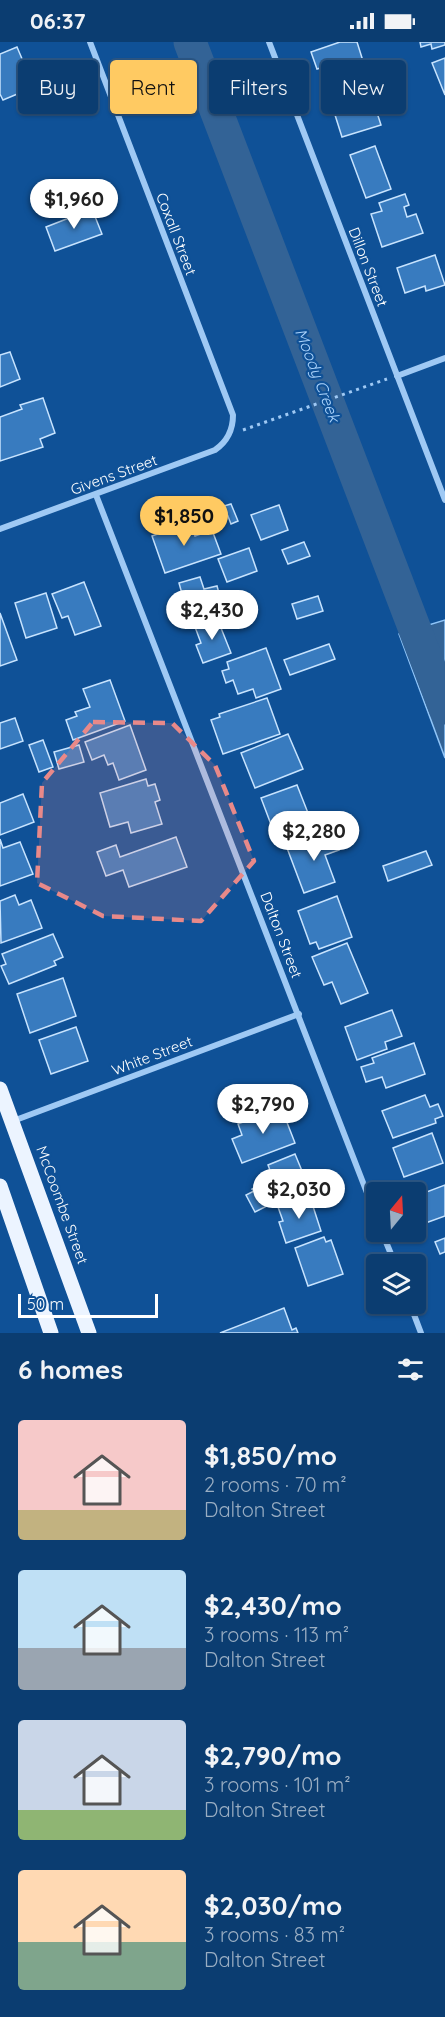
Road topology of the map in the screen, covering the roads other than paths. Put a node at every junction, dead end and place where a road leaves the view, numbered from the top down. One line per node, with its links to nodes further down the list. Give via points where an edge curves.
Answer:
1 (90, 42): 5 (street, Coxall Street, via 232,415)
2 (269, 42): 4 (street, Dillon Street)
3 (445, 358): 4 (street)
4 (397, 376): 7 (street, Dillon Street)
5 (230, 435): 6 (street, Givens Street, via 215,450)
6 (96, 495): 8 (street, Givens Street); 9 (street, Dalton Street)
7 (445, 500)
8 (0, 529)
9 (299, 1014): 11 (street, White Street); 13 (street, Dalton Street)
10 (0, 1089): 11 (main road, McCoombe Street)
11 (13, 1121): 16 (main road, McCoombe Street)
12 (0, 1186): 15 (main road)
13 (366, 1190)
14 (414, 1314): 17 (street)
15 (51, 1333)
16 (89, 1333)
17 (421, 1333)

